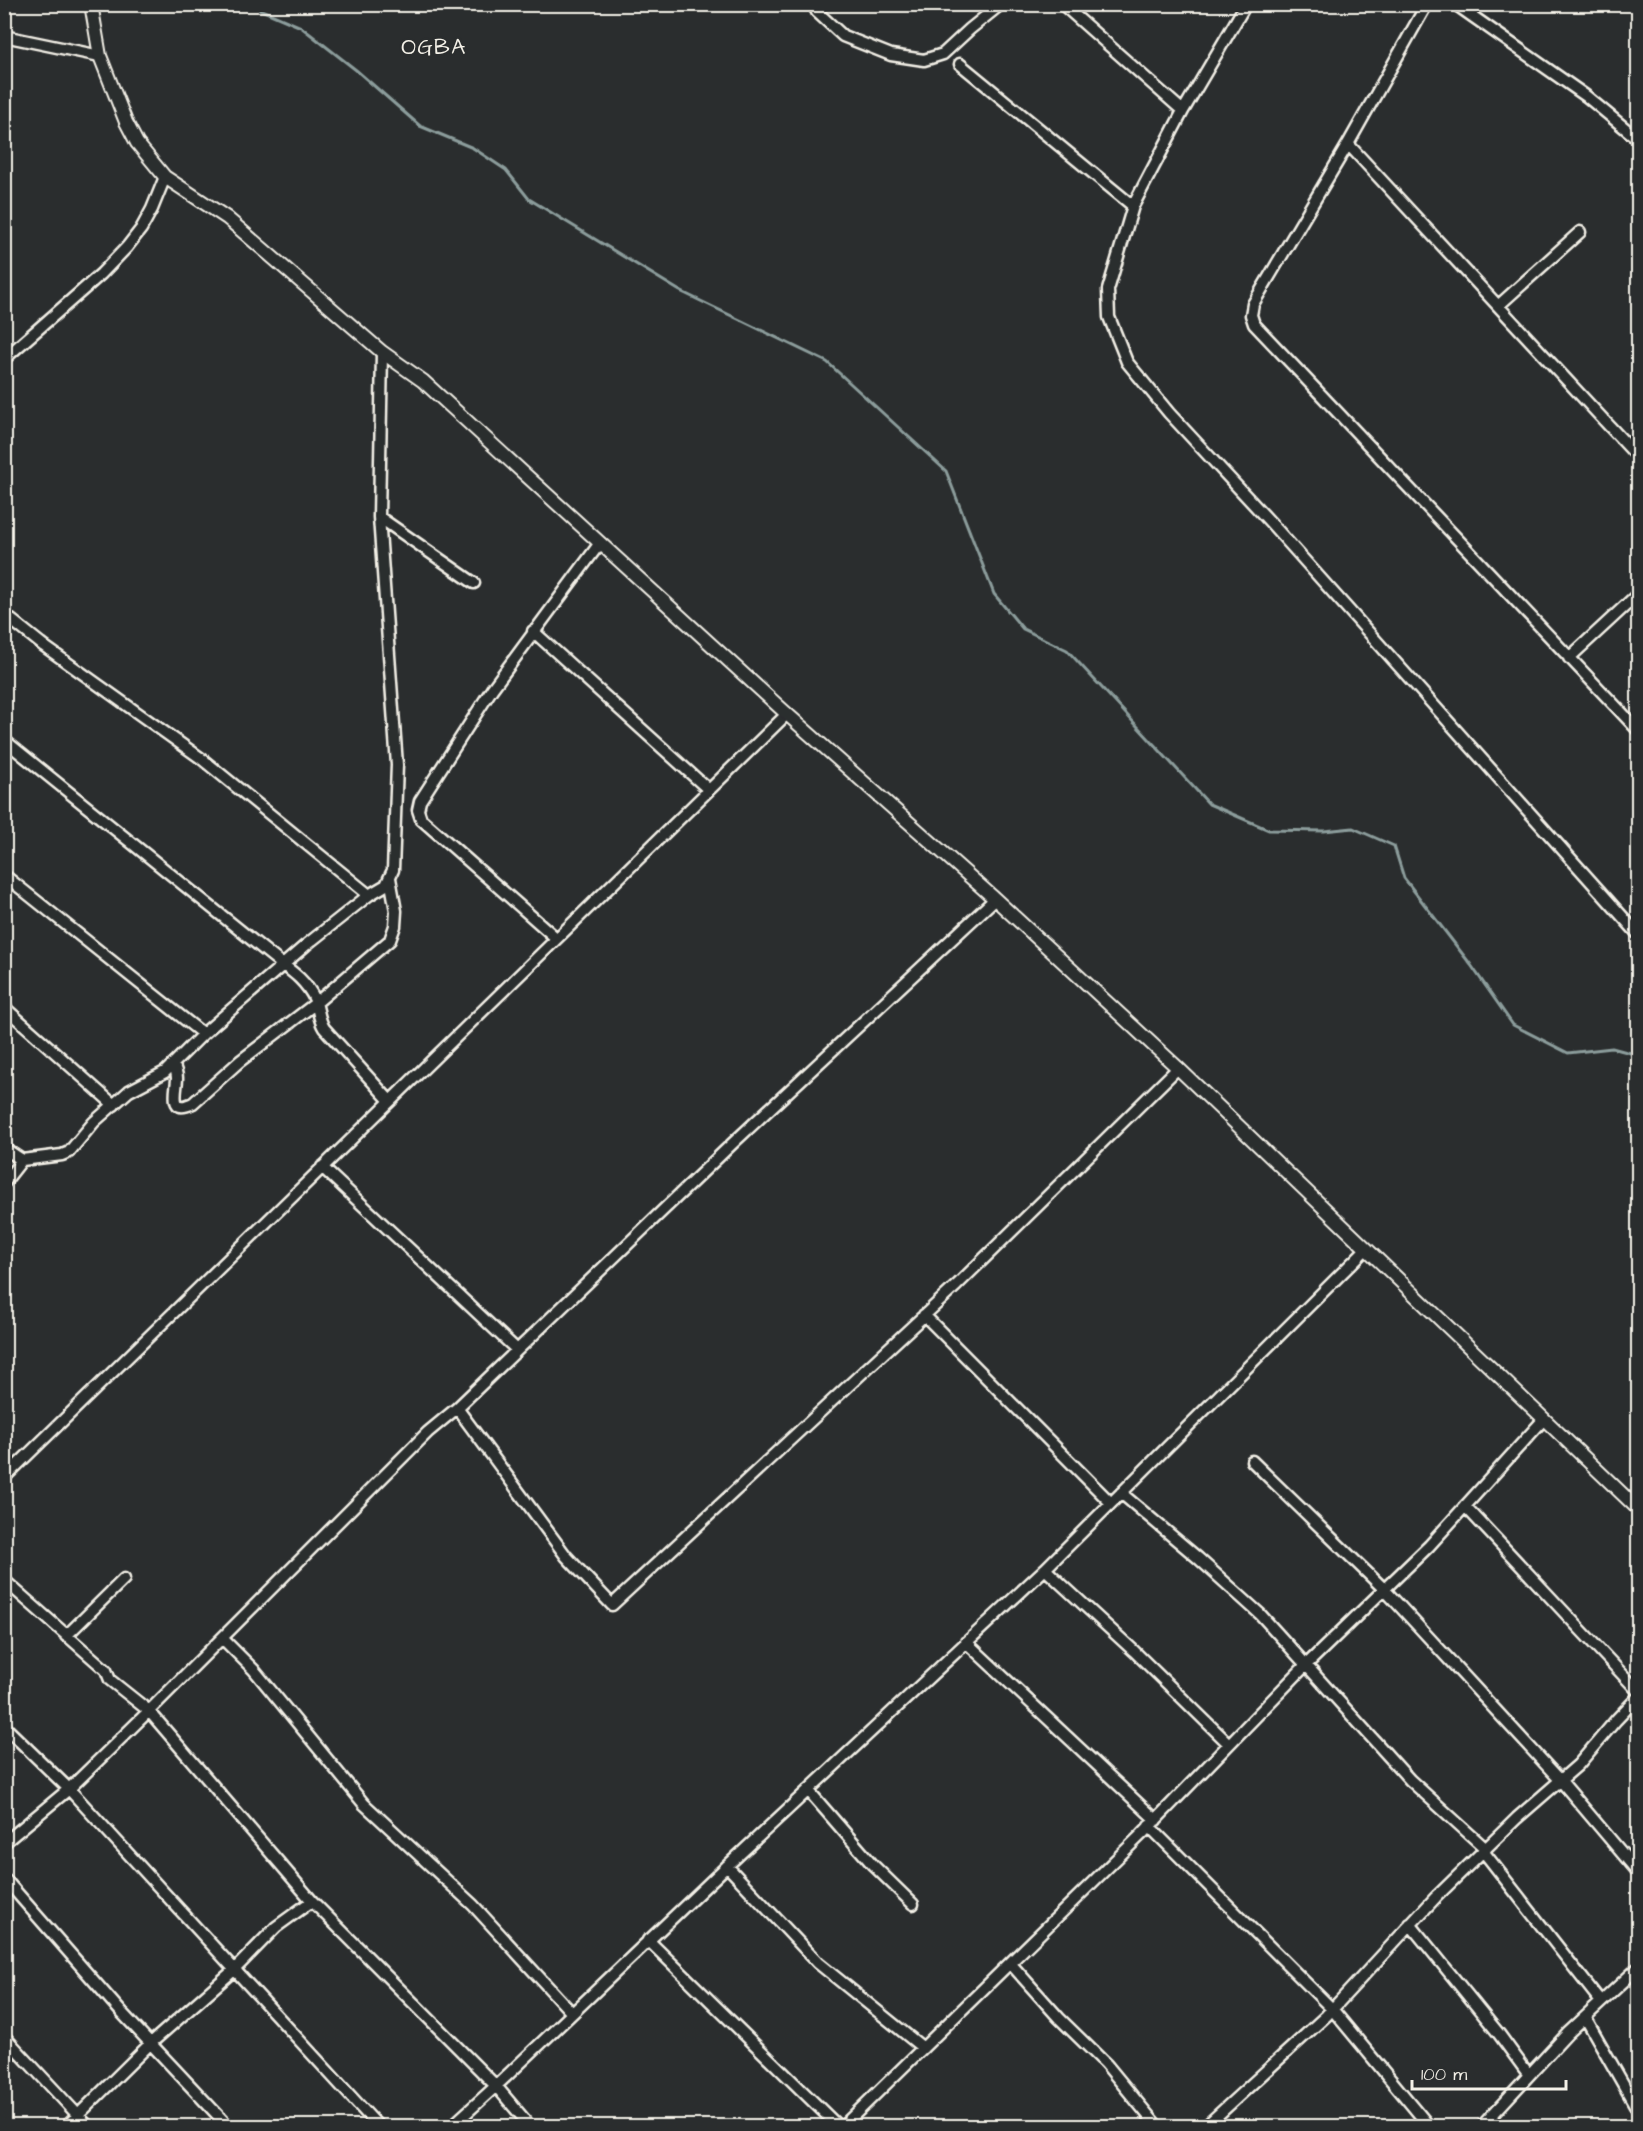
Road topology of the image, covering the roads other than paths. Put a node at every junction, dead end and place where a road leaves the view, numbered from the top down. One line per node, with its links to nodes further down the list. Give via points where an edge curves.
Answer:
1 (91, 4): 9 (street)
2 (813, 4): 3 (street, via 843,36 891,55 924,60 943,54)
3 (1001, 4)
4 (1062, 4): 11 (street)
5 (1246, 4): 11 (street)
6 (1427, 4): 13 (street)
7 (1455, 4): 12 (street, via 1586,96)
8 (4, 36): 9 (street)
9 (100, 56): 14 (street, via 137,143)
10 (960, 64): 15 (street)
11 (1183, 111): 15 (street)
12 (1638, 139)
13 (1348, 144): 17 (street); 27 (street, via 1253,304 1254,324)
14 (165, 177): 18 (street, via 227,218); 19 (street, via 152,209 127,247)
15 (1133, 206): 36 (street, via 1108,290 1108,317 1127,362)
16 (1580, 232): 17 (street)
17 (1498, 306): 20 (street)
18 (382, 352): 21 (street); 22 (street, via 423,381)
19 (4, 359)
20 (1638, 457)
21 (379, 517): 23 (street); 33 (street, via 397,765)
22 (600, 543): 26 (street); 28 (street)
23 (474, 583)
24 (1638, 594): 27 (street)
25 (4, 614): 34 (street, via 202,759)
26 (533, 631): 31 (street); 37 (street, via 420,801 418,810 422,819)
27 (1569, 658): 29 (street)
28 (787, 714): 31 (street); 35 (street)
29 (1638, 730)
30 (4, 740): 38 (street)
31 (709, 790): 37 (street)
32 (4, 875): 41 (street)
33 (390, 878): 34 (street); 39 (street, via 396,911 390,940)
34 (369, 895): 38 (street)
35 (995, 899): 43 (street); 52 (street)
36 (1638, 934)
37 (556, 938): 44 (street)
38 (284, 966): 39 (street, via 297,974); 41 (street)
39 (316, 1003): 42 (street, via 187,1106 176,1103 177,1077); 44 (street, via 324,1028)
40 (4, 1007): 45 (street)
41 (203, 1034): 42 (street)
42 (172, 1064): 45 (street)
43 (1178, 1068): 50 (street); 51 (street)
44 (390, 1101): 48 (street)
45 (114, 1105): 47 (street, via 69,1152)
46 (4, 1148): 47 (street)
47 (22, 1160): 49 (street)
48 (322, 1167): 52 (street); 56 (street)
49 (4, 1183)
50 (1366, 1249): 54 (street); 57 (street)
51 (924, 1315): 53 (street, via 612,1605 566,1556); 58 (street)
52 (517, 1350): 53 (street)
53 (457, 1408): 66 (street, via 428,1432)
54 (1544, 1419): 59 (street); 60 (street)
55 (1252, 1461): 64 (street)
56 (4, 1478)
57 (1121, 1493): 58 (street); 68 (street, via 1260,1614)
58 (1111, 1503): 61 (street)
59 (1465, 1506): 64 (street); 69 (street)
60 (1638, 1509)
61 (1045, 1569): 67 (street); 73 (street)
62 (124, 1579): 65 (street)
63 (4, 1580): 65 (street)
64 (1384, 1589): 68 (street); 74 (street)
65 (66, 1636): 71 (street, via 106,1670 110,1680)
66 (222, 1638): 71 (street); 92 (street, via 254,1670 364,1804 473,1905)
67 (966, 1642): 76 (street); 77 (street)
68 (1305, 1666): 73 (street); 79 (street, via 1410,1780 1459,1822)
69 (1638, 1691)
70 (1638, 1697): 74 (street)
71 (149, 1711): 75 (street); 83 (street)
72 (4, 1726): 75 (street)
73 (1229, 1744): 77 (street)
74 (1561, 1781): 79 (street); 81 (street)
75 (69, 1789): 78 (street); 89 (street)
76 (808, 1790): 80 (street); 84 (street, via 873,1865)
77 (1152, 1823): 87 (street); 91 (street)
78 (4, 1843)
79 (1484, 1850): 85 (street); 90 (street)
80 (727, 1866): 86 (street); 96 (street, via 818,1963)
81 (1638, 1872)
82 (4, 1878): 95 (street)
83 (312, 1901): 89 (street, via 276,1928); 98 (street)
84 (913, 1904)
85 (1410, 1924): 91 (street); 97 (street)
86 (648, 1940): 92 (street); 108 (street)
87 (1010, 1963): 96 (street); 109 (street, via 1106,2064)
88 (1638, 1968): 90 (street)
89 (234, 1970): 95 (street); 105 (street)
90 (1601, 2002): 93 (street)
91 (1332, 2009): 110 (street); 111 (street)
92 (572, 2013): 98 (street)
93 (1585, 2017): 97 (street); 99 (street)
94 (4, 2036): 100 (street)
95 (151, 2043): 100 (street); 104 (street)
96 (923, 2048): 101 (street)
97 (1530, 2075): 112 (street)
98 (496, 2086): 106 (street); 107 (street)
99 (1638, 2110)
100 (78, 2116): 102 (street); 103 (street)
101 (851, 2124)
102 (67, 2127)
103 (88, 2127)
104 (228, 2127)
105 (378, 2127)
106 (452, 2127)
107 (530, 2127)
108 (838, 2127)
109 (1157, 2127)
110 (1206, 2127)
111 (1429, 2127)
112 (1482, 2127)

